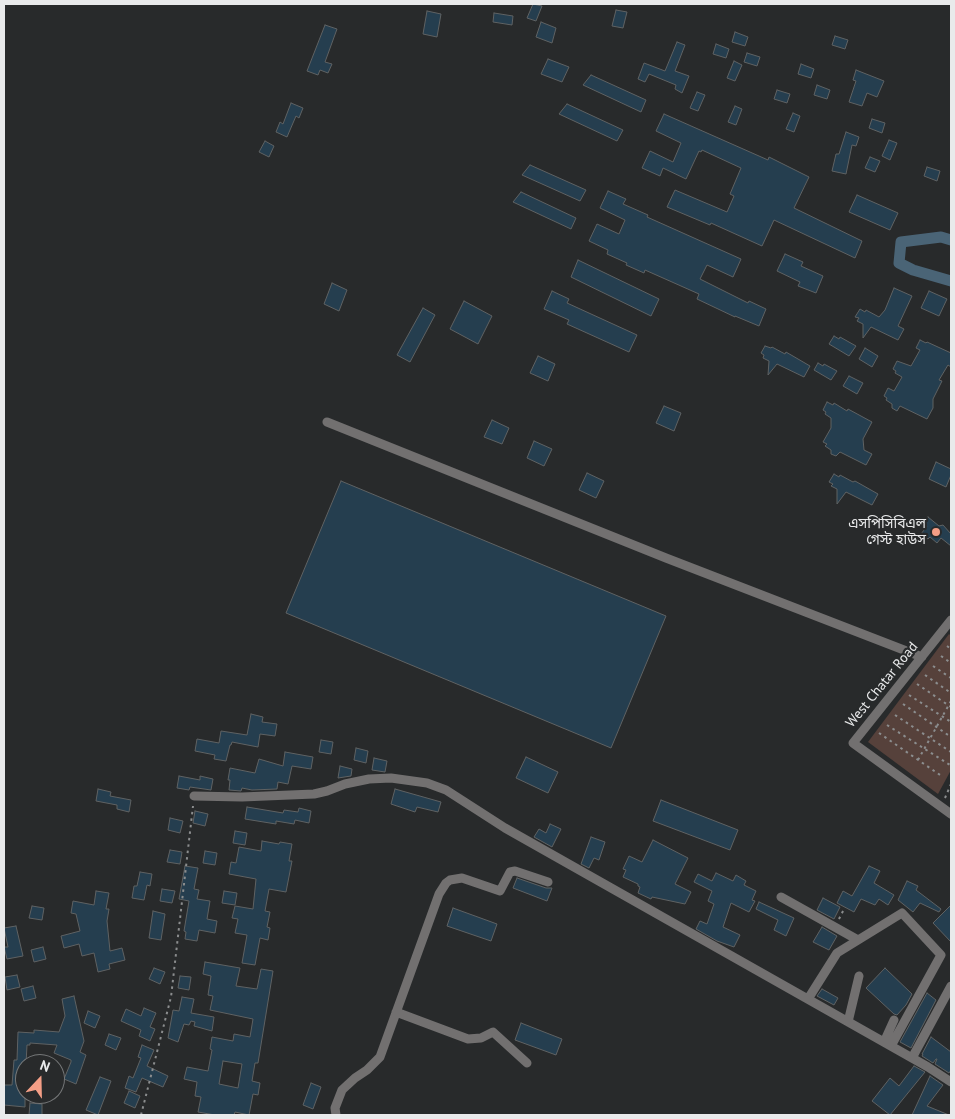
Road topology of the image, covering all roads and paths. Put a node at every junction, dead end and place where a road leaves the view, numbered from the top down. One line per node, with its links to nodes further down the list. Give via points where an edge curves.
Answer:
1 (327, 422): 6 (street)
2 (951, 620): 6 (street, West Chatar Road)
3 (947, 646): 4 (path)
4 (951, 649)
5 (941, 656): 7 (path)
6 (922, 657): 33 (street, West Chatar Road, via 853,743)
7 (951, 663)
8 (933, 666): 10 (path)
9 (925, 675): 12 (path)
10 (951, 678)
11 (916, 684): 16 (path)
12 (951, 693)
13 (909, 695): 18 (path)
14 (951, 701): 16 (path)
15 (903, 704): 21 (path)
16 (950, 706): 18 (path)
17 (895, 715): 24 (path)
18 (943, 716): 19 (path); 21 (path)
19 (951, 722)
20 (887, 725): 25 (path)
21 (937, 727): 23 (path); 24 (path)
22 (879, 733): 27 (path)
23 (951, 737)
24 (930, 738): 25 (path); 26 (path)
25 (924, 749): 27 (path); 28 (path)
26 (951, 752)
27 (918, 760): 29 (path)
28 (950, 766)
29 (943, 777)
30 (951, 784): 32 (path, via 944,797)
31 (194, 796): 39 (street, via 314,794 369,779 391,778 427,783 446,790 505,828); 47 (path, via 171,998)
32 (951, 802)
33 (951, 814)
34 (548, 882): 40 (street, via 515,871 510,872 500,891 462,878 446,883 439,894)
35 (781, 897): 36 (street)
36 (858, 940): 39 (street, via 837,953); 43 (street, via 902,913 941,955)
37 (859, 976): 42 (street)
38 (951, 986): 44 (street)
39 (808, 999): 42 (street)
40 (396, 1012): 45 (street, via 468,1039 481,1038 493,1032); 48 (street, via 380,1057 342,1090 335,1108)
41 (894, 1020): 43 (street)
42 (848, 1022): 43 (street)
43 (887, 1044): 44 (street)
44 (912, 1058): 46 (street)
45 (528, 1063)
46 (951, 1082)
47 (141, 1115)
48 (336, 1115)

